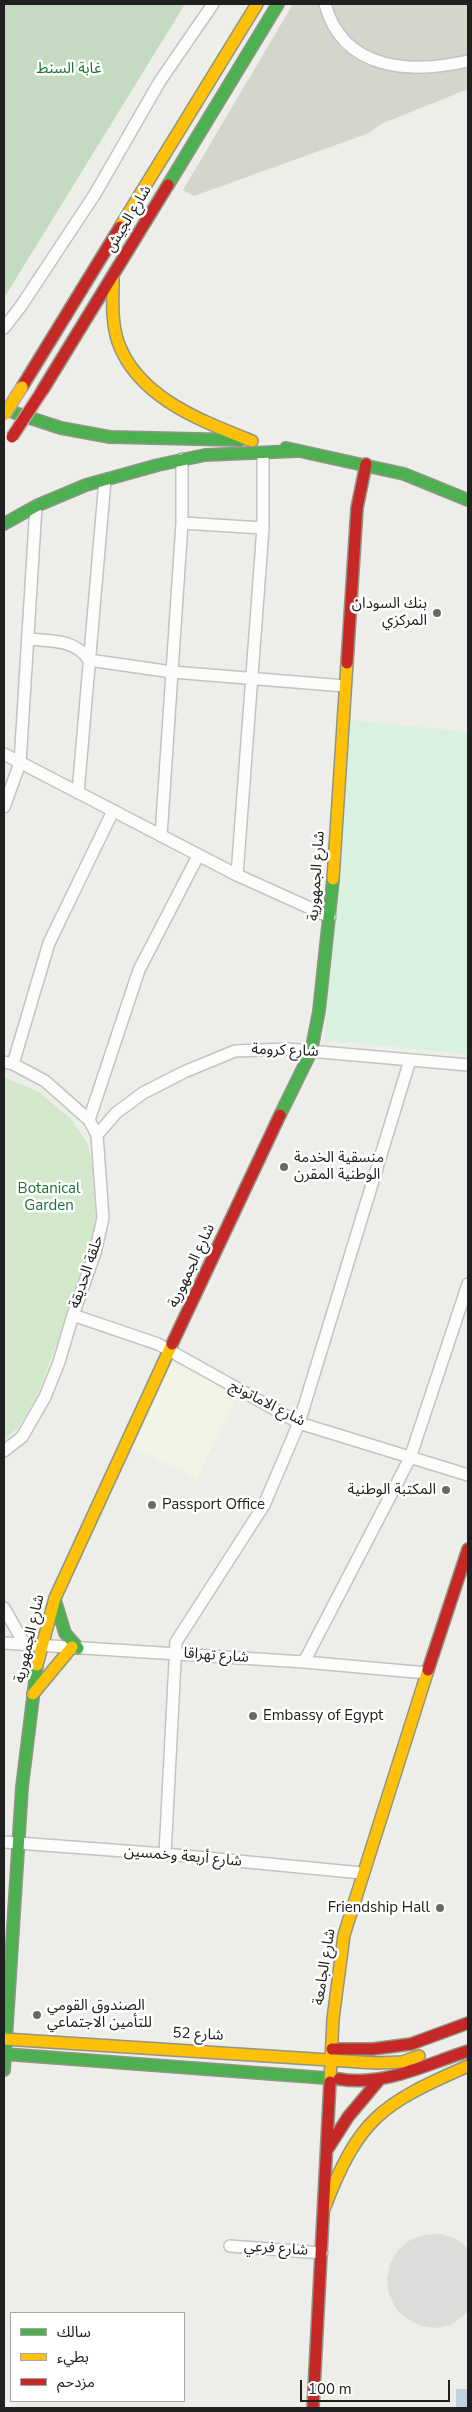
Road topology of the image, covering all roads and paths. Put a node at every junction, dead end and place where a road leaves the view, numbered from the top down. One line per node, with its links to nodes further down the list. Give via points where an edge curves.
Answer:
1 (213, 4): 7 (street, via 160,81 95,194)
2 (257, 4): 9 (main road, شارع الجيش, bridge)
3 (278, 4): 6 (main road, شارع الجيش)
4 (325, 4): 5 (street, via 336,32 349,47 364,57 404,67 441,67)
5 (468, 61)
6 (113, 274): 10 (main road, via 111,297 116,331 130,364 146,385 194,418); 11 (main road, شارع الجيش, bridge)
7 (4, 328)
8 (4, 409): 10 (main road, via 61,428 110,437)
9 (4, 415)
10 (252, 441): 12 (main road)
11 (4, 449)
12 (297, 451): 13 (main road); 15 (main road)
13 (263, 453): 14 (main road); 21 (street)
14 (182, 459): 16 (main road); 19 (street)
15 (366, 464): 17 (main road, via 404,474); 26 (main road, شارع الجمهورية, via 357,508)
16 (105, 480): 18 (main road); 23 (street)
17 (468, 500)
18 (36, 506): 20 (main road); 22 (street)
19 (182, 523): 21 (street); 24 (street)
20 (4, 524)
21 (262, 528): 25 (street)
22 (28, 639): 23 (street, via 77,646); 28 (street)
23 (89, 660): 24 (street); 29 (street)
24 (172, 672): 25 (street); 32 (street)
25 (252, 679): 26 (street); 34 (street)
26 (345, 686): 35 (main road, شارع الجمهورية)
27 (4, 754): 28 (street)
28 (20, 763): 29 (street); 30 (street)
29 (78, 793): 31 (street)
30 (4, 807)
31 (112, 810): 32 (street); 38 (street, via 49,943)
32 (161, 836): 33 (street)
33 (198, 856): 34 (street); 40 (street, via 139,970)
34 (237, 875): 35 (street)
35 (330, 917): 36 (main road, شارع الجمهورية)
36 (311, 1052): 37 (street, شارع كرومة); 41 (street, شارع كرومة, via 270,1048 246,1049 224,1055 143,1094 116,1113); 44 (main road, شارع الجمهورية)
37 (410, 1060): 39 (street, شارع كرومة); 45 (street)
38 (8, 1063): 40 (street, حلقة الحديقة, via 45,1081)
39 (468, 1065)
40 (89, 1120): 41 (street, حلقة الحديقة)
41 (97, 1135): 43 (street, حلقة الحديقة, via 103,1218 101,1234)
42 (468, 1284): 47 (street)
43 (73, 1315): 44 (street, شارع الاماتونج, via 146,1340); 46 (street, حلقة الحديقة, via 45,1397 22,1437)
44 (168, 1352): 45 (street, شارع الاماتونج); 50 (main road, شارع الجمهورية)
45 (298, 1423): 47 (street, شارع الاماتونج); 56 (street, via 264,1505 178,1636)
46 (4, 1451)
47 (410, 1458): 48 (street, شارع الاماتونج); 57 (street)
48 (468, 1475)
49 (468, 1549): 58 (main road, شارع الجامعة)
50 (55, 1598): 54 (main road, شارع الجمهورية); 55 (main road, via 65,1632)
51 (4, 1608): 53 (street)
52 (4, 1643): 53 (street, شارع تهراقا)
53 (25, 1644): 54 (street, شارع تهراقا)
54 (42, 1646): 55 (street, شارع تهراقا); 59 (main road, شارع الجمهورية)
55 (75, 1648): 56 (street, شارع تهراقا); 59 (main road, via 52,1669)
56 (176, 1654): 57 (street, شارع تهراقا); 62 (street)
57 (304, 1662): 58 (street, شارع تهراقا)
58 (427, 1673): 63 (main road, شارع الجامعة)
59 (33, 1695): 61 (main road, شارع الجمهورية)
60 (4, 1842): 61 (street, شارع أربعة وخمسين)
61 (18, 1843): 62 (street, شارع أربعة وخمسين); 65 (main road, شارع الجمهورية)
62 (165, 1854): 63 (street, شارع أربعة وخمسين)
63 (362, 1873): 69 (main road, شارع الجامعة, via 344,1935)
64 (468, 2023): 69 (main road, via 411,2044)
65 (4, 2039): 68 (main road, شارع الجمهورية); 69 (main road, شارع 52)
66 (468, 2039): 71 (main road)
67 (468, 2051): 71 (main road)
68 (4, 2054): 72 (main road, شارع الجمهورية); 73 (main road)
69 (332, 2054): 71 (main road); 73 (main road, شارع الجامعة)
70 (468, 2066): 75 (main road)
71 (405, 2067): 75 (main road)
72 (4, 2070)
73 (330, 2077): 74 (main road, via 357,2082); 76 (main road, شارع الجامعة)
74 (380, 2080): 75 (main road); 76 (main road, via 348,2117)
75 (398, 2087): 77 (main road, via 357,2139)
76 (327, 2150): 77 (main road, شارع الجامعة)
77 (324, 2209): 79 (main road, شارع الجامعة)
78 (230, 2246): 79 (street, شارع فرعي)
79 (322, 2252): 80 (main road, شارع الجامعة)
80 (314, 2408)

